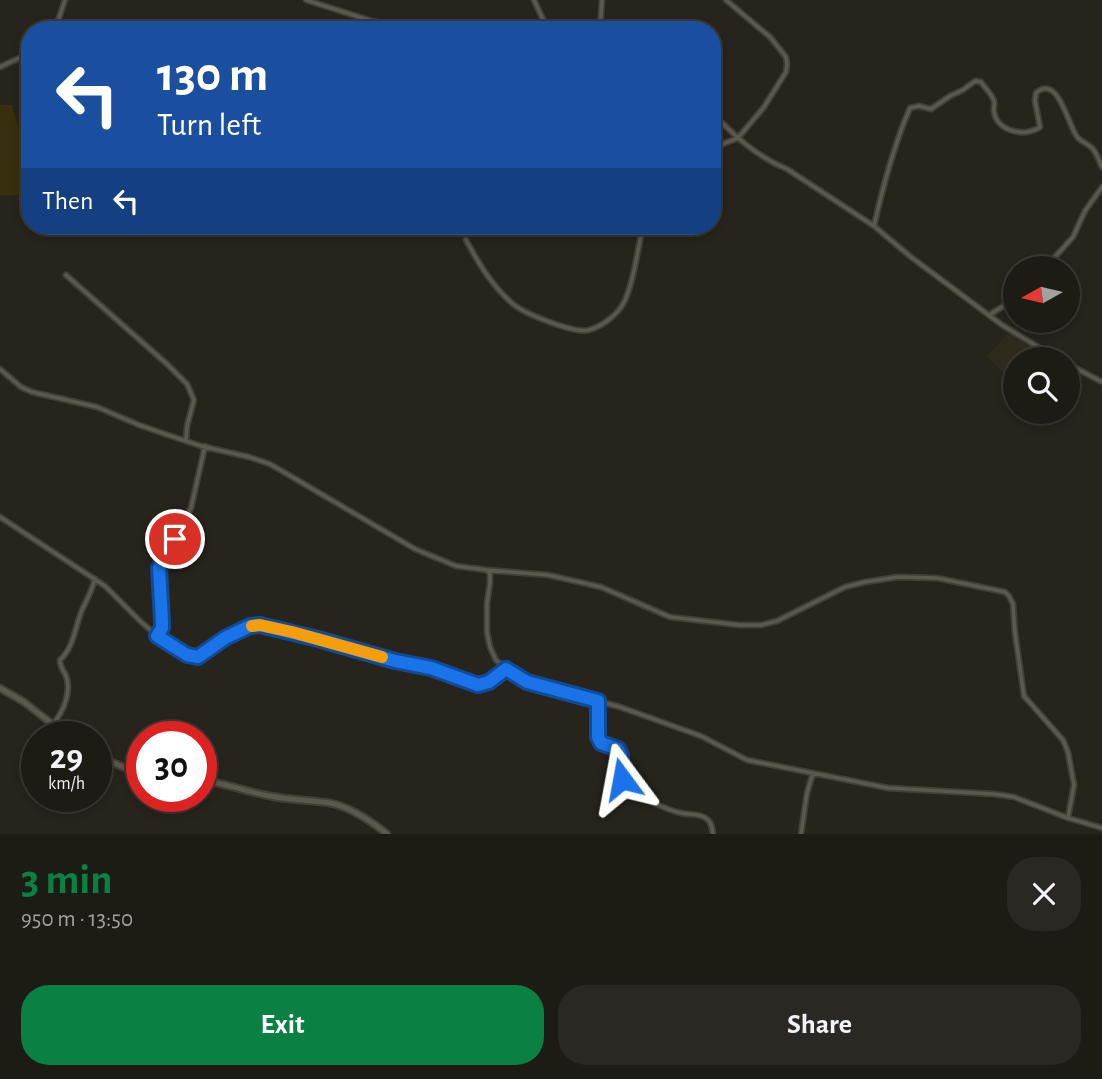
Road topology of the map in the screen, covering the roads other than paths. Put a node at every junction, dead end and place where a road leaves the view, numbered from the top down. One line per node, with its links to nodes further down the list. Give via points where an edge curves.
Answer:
1 (65, 0): 6 (street)
2 (306, 0): 7 (street)
3 (534, 0): 8 (street)
4 (602, 0): 9 (street)
5 (726, 0): 13 (street, via 770,37 788,64 764,107)
6 (58, 21)
7 (372, 21)
8 (544, 21)
9 (601, 21)
10 (21, 58): 11 (street)
11 (0, 68)
12 (721, 122): 13 (street)
13 (738, 138): 14 (street); 17 (street)
14 (721, 145)
15 (1102, 167): 17 (street, via 1092,148 1079,139 1051,90 1035,93 1040,127 1031,133 1018,132 1000,123 991,95 975,81 931,109 910,108)
16 (1102, 187): 20 (street, via 1084,211 1073,237)
17 (874, 226): 23 (street)
18 (641, 235): 19 (street, via 622,306 603,324 580,331 515,306 486,276)
19 (466, 240)
20 (1056, 256)
21 (66, 275): 28 (street, via 187,384 194,400)
22 (1003, 306): 23 (street)
23 (989, 315): 24 (street)
24 (1039, 347)
25 (0, 369): 28 (street, via 32,392 97,407)
26 (1080, 370): 27 (street)
27 (1102, 382)
28 (186, 440): 29 (street)
29 (205, 446): 31 (street, via 270,464 415,549 456,566); 33 (street, via 191,508 159,568 162,628)
30 (0, 517): 32 (street)
31 (487, 570): 34 (street, via 489,647); 41 (street, via 548,575 601,587 670,617 739,625 777,621 845,587 898,577 937,578 1005,593 1013,604 1024,696 1068,752 1074,785)
32 (96, 579): 33 (street); 38 (street, via 72,644 60,660 68,689)
33 (157, 636): 34 (street, via 198,657 225,638 260,625 431,668 478,685)
34 (506, 669): 36 (street, via 527,682)
35 (0, 688): 37 (street)
36 (598, 701): 39 (street, via 701,736 747,760); 44 (street, via 598,737 601,743 618,749 624,784 671,810 706,818)
37 (48, 721)
38 (54, 721)
39 (813, 773): 41 (street, via 888,788 1014,797); 45 (street)
40 (217, 782): 43 (street, via 271,797 339,806)
41 (1068, 818): 42 (street)
42 (1102, 828)
43 (387, 834)
44 (713, 834)
45 (801, 834)

